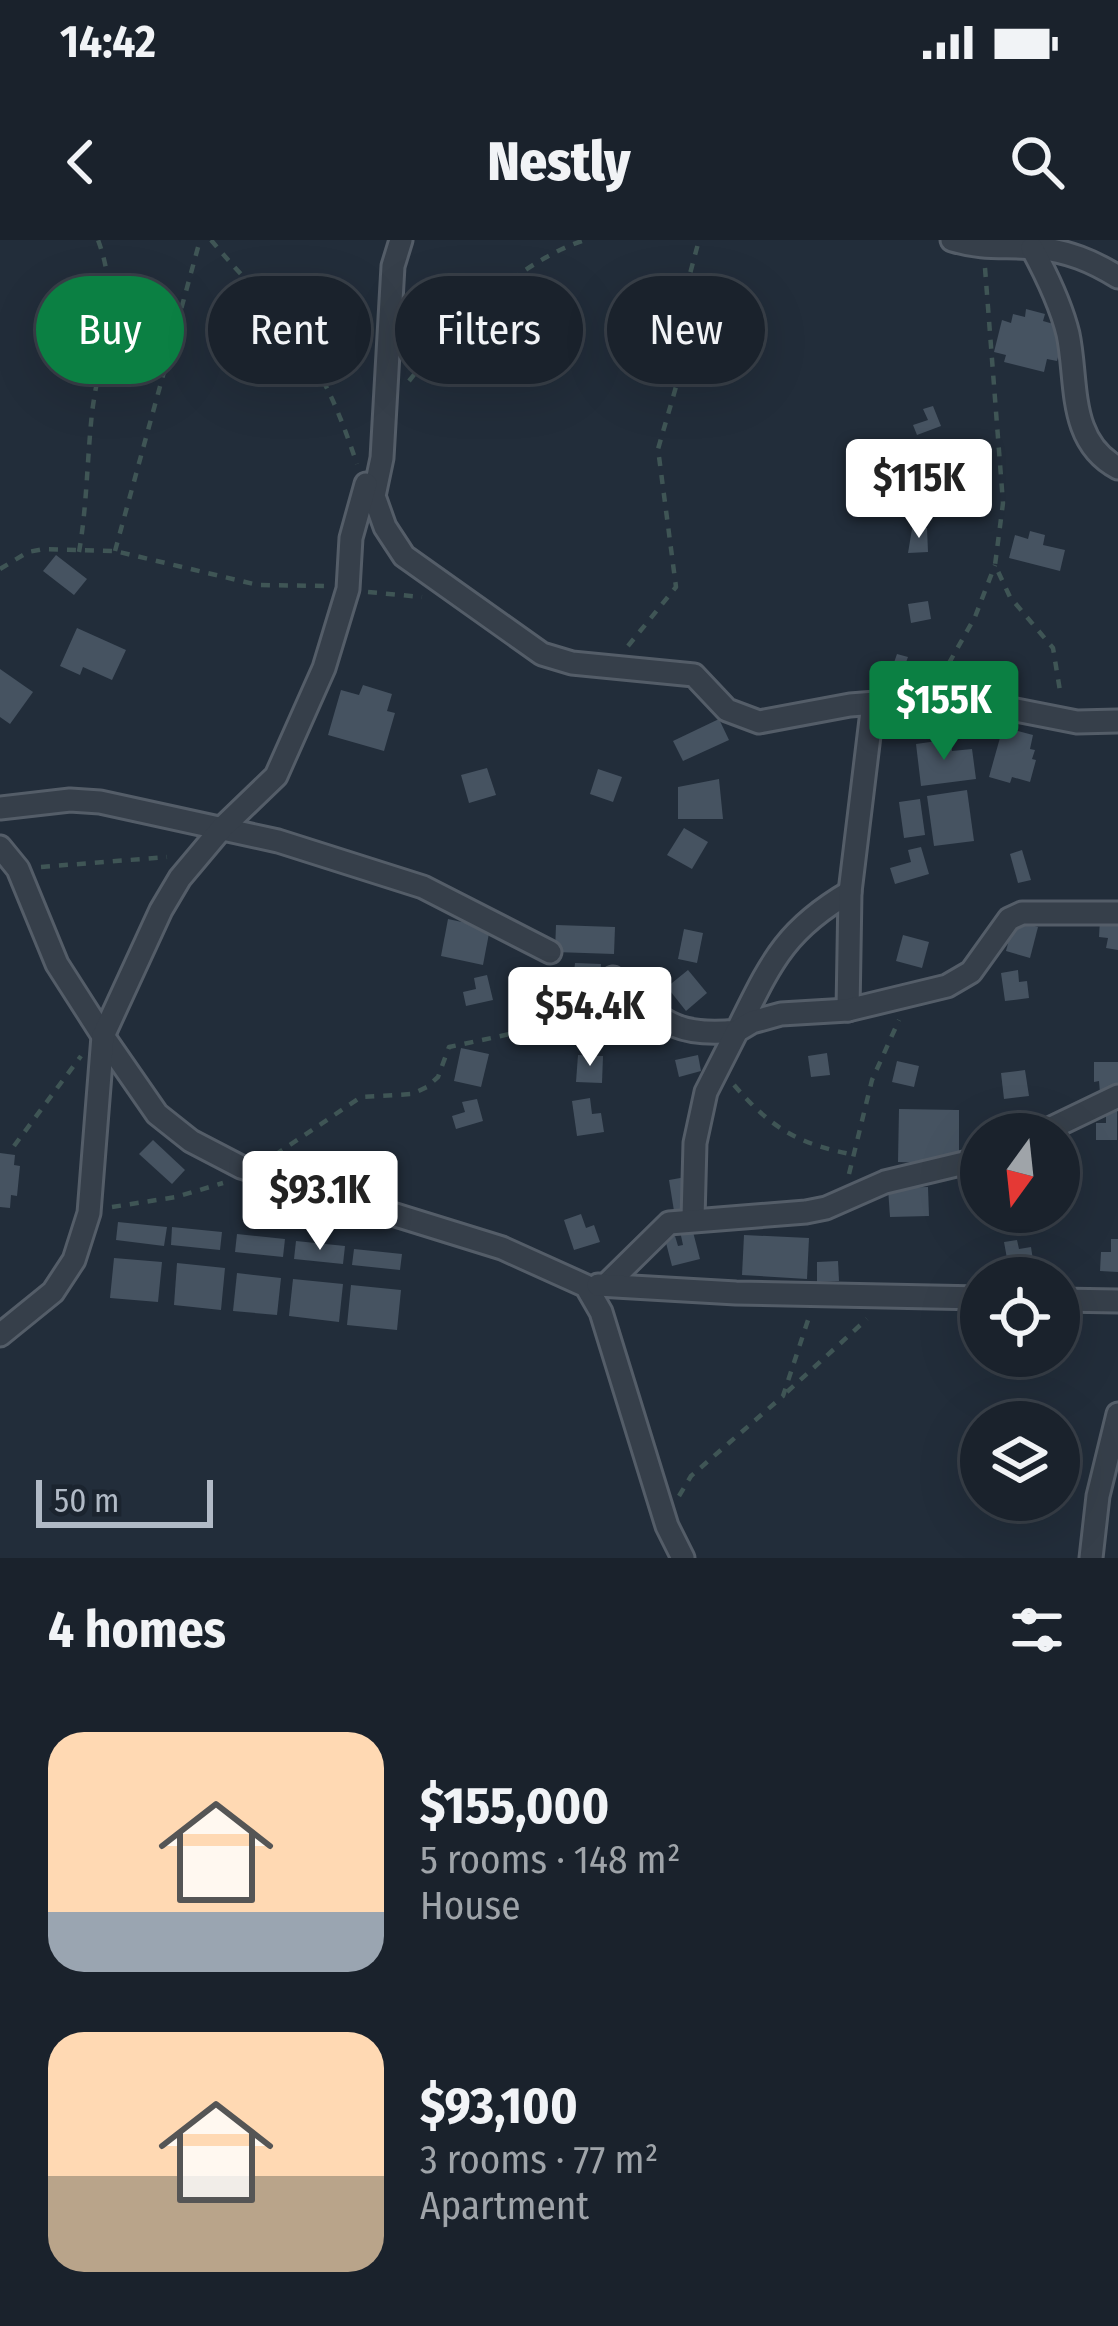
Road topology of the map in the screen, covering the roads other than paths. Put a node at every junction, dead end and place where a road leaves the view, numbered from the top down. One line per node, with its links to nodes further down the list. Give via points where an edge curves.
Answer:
1 (401, 240): 8 (street, via 374,496 404,556 542,654 694,675 727,710 759,722)
2 (952, 240): 3 (street)
3 (983, 245): 4 (street)
4 (1032, 248): 5 (street, via 1090,260); 6 (street, via 1068,336 1076,407 1090,443)
5 (1118, 277)
6 (1118, 468)
7 (366, 484): 11 (street, via 324,668 276,776)
8 (873, 703): 9 (street, via 970,701 1077,722); 13 (street)
9 (1118, 721)
10 (0, 808): 11 (street, via 100,802)
11 (222, 829): 15 (street, via 423,887); 19 (street, via 161,910)
12 (0, 847): 19 (street)
13 (850, 892): 17 (street); 18 (street, via 781,947)
14 (1118, 913): 17 (street, via 1022,913 971,972 947,986)
15 (550, 952)
16 (614, 978): 18 (street, via 680,1030)
17 (848, 1010): 18 (street, via 781,1014)
18 (737, 1031): 23 (street, via 706,1092)
19 (102, 1041): 24 (street, via 157,1114 190,1141 254,1171); 28 (street, via 89,1213 74,1260 53,1292)
20 (1118, 1096): 21 (street)
21 (1080, 1115)
22 (960, 1164): 23 (street, via 806,1213)
23 (693, 1219): 24 (street, via 669,1223)
24 (597, 1285): 25 (street); 30 (street)
25 (960, 1297)
26 (1080, 1300): 27 (street)
27 (1118, 1300)
28 (0, 1335)
29 (1118, 1414): 31 (street)
30 (683, 1558)
31 (1090, 1558)

